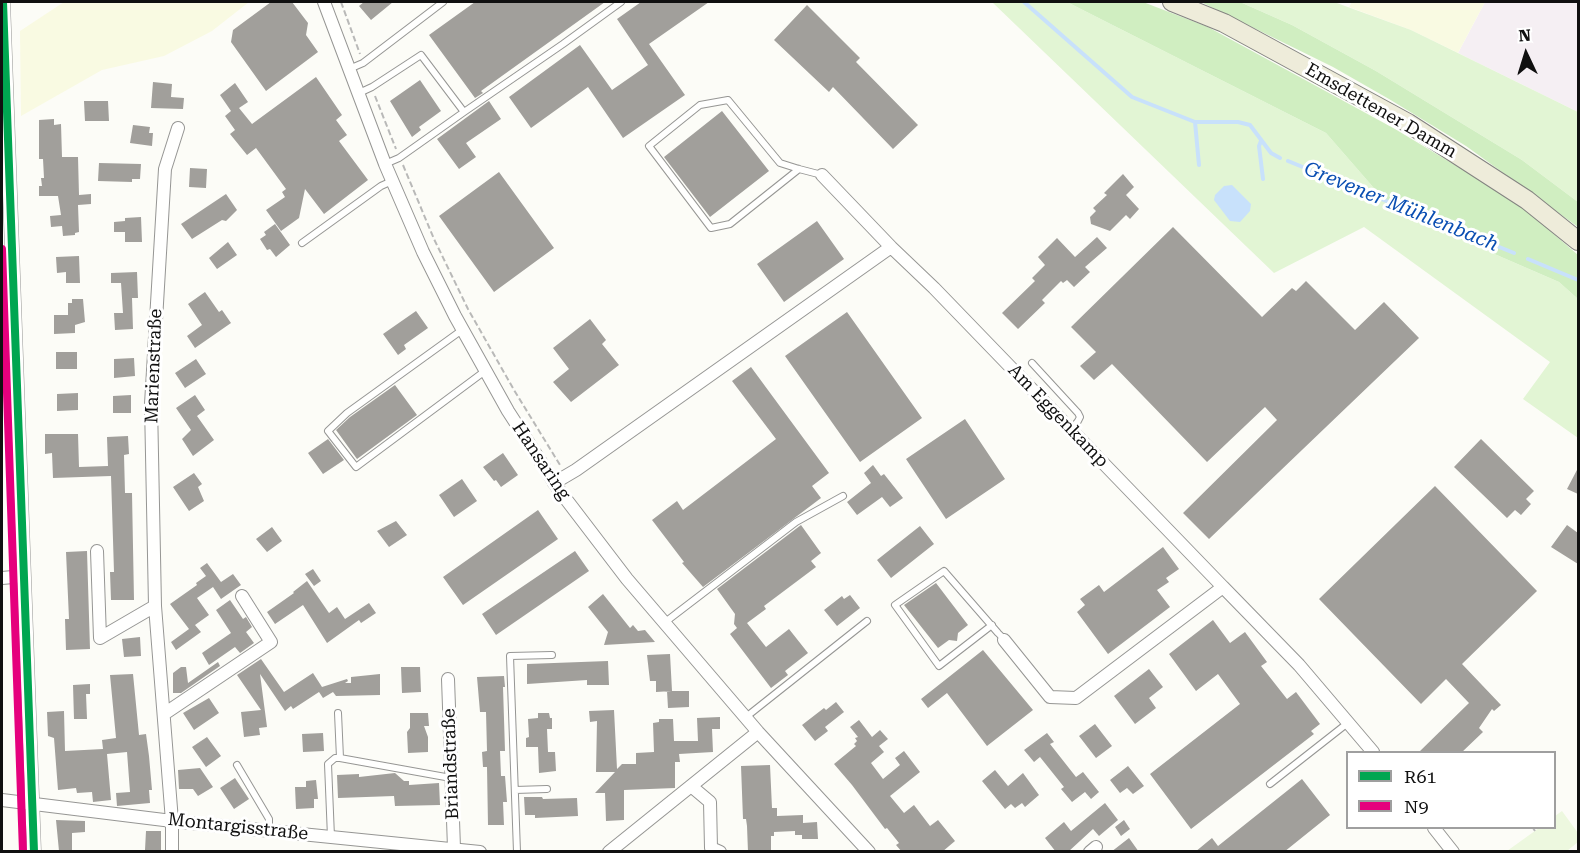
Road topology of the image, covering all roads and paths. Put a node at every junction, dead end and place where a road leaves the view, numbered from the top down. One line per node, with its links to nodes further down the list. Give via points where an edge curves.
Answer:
1 (3, 2): 17 (street)
2 (324, 2): 8 (street, Hansaring)
3 (341, 2): 7 (path)
4 (443, 2): 7 (lane)
5 (621, 2): 11 (lane)
6 (1172, 2): 19 (main road, Emsdettener Damm, via 1224,23 1408,123 1527,200)
7 (363, 63): 8 (lane)
8 (349, 69): 10 (street, Hansaring)
9 (372, 87): 10 (lane); 11 (lane, via 421,55); 13 (path)
10 (358, 93): 14 (street, Hansaring)
11 (464, 112): 13 (lane)
12 (178, 128): 35 (street, Marienstraße, via 165,169 151,404)
13 (399, 158): 14 (lane); 27 (path, via 468,309)
14 (385, 164): 18 (street, Hansaring)
15 (799, 169): 15 (lane, via 780,163 728,100 700,105 649,146 711,228 730,224); 16 (lane)
16 (822, 175): 21 (street, Am Eggenkamp)
17 (5, 179): 22 (street)
18 (392, 181): 20 (lane); 23 (street, Hansaring)
19 (1578, 241)
20 (302, 243)
21 (891, 247): 26 (street, Am Eggenkamp); 27 (street)
22 (7, 264): 31 (street)
23 (462, 330): 25 (street, Hansaring); 25 (lane, via 328,431 356,467)
24 (1032, 363): 26 (lane, via 1078,413 1078,421)
25 (485, 371): 28 (street, Hansaring)
26 (1071, 430): 33 (street, Am Eggenkamp)
27 (567, 475): 28 (street)
28 (554, 483): 37 (street, Hansaring)
29 (843, 496): 37 (lane, via 796,522)
30 (97, 551): 35 (street, via 100,638)
31 (24, 576): 32 (street); 56 (street)
32 (2, 578)
33 (1223, 587): 39 (street, via 1076,698 1050,697); 45 (street, Am Eggenkamp)
34 (242, 596): 43 (street, via 272,642)
35 (155, 606): 43 (street, Marienstraße)
36 (867, 621): 44 (lane)
37 (664, 623): 44 (street, Hansaring)
38 (992, 625): 38 (lane, via 944,571 895,605 939,666); 39 (lane)
39 (1004, 640)
40 (552, 656): 54 (lane, via 510,657)
41 (448, 680): 50 (street, Briandstraße)
42 (338, 713): 48 (lane)
43 (164, 714): 57 (street, Marienstraße)
44 (745, 718): 46 (street, Hansaring)
45 (1349, 722): 47 (street, Am Eggenkamp); 51 (lane)
46 (758, 732): 52 (street); 69 (street, Hansaring)
47 (1371, 751)
48 (340, 758): 50 (lane); 60 (lane, via 328,764)
49 (237, 765): 59 (lane, via 269,819)
50 (451, 778): 62 (street, Briandstraße)
51 (1270, 784)
52 (691, 786): 67 (street); 68 (street, via 710,802 711,848)
53 (547, 789): 54 (lane)
54 (515, 790): 66 (lane)
55 (2, 800): 56 (street, Montargisstraße)
56 (33, 803): 57 (street, Montargisstraße); 63 (street)
57 (172, 821): 59 (street, Montargisstraße); 64 (street, Marienstraße)
58 (1435, 829): 70 (street)
59 (269, 831): 60 (street, Montargisstraße)
60 (331, 837): 61 (street, Montargisstraße)
61 (409, 848): 62 (street, Montargisstraße)
62 (453, 849): 65 (street, Montargisstraße)
63 (34, 852)
64 (172, 852)
65 (480, 852)
66 (517, 852)
67 (609, 852)
68 (720, 852)
69 (869, 852)
70 (1453, 852)

